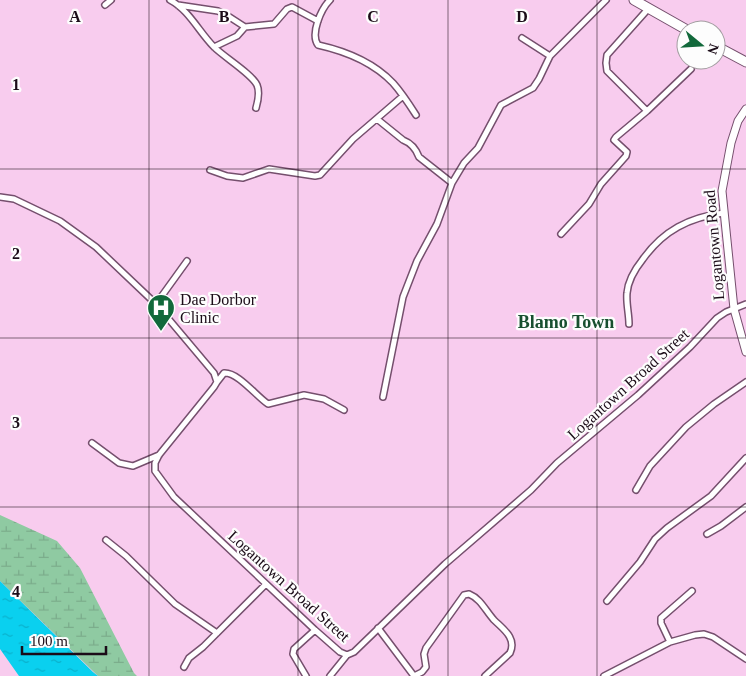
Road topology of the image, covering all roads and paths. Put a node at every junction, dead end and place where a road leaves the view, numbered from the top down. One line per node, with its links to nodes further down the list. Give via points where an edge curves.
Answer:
1 (110, 0): 6 (street)
2 (170, 0): 7 (street)
3 (330, 0): 9 (street)
4 (606, 0): 15 (street)
5 (634, 0): 8 (highway)
6 (105, 5)
7 (178, 5): 11 (street, via 218,11); 13 (street)
8 (648, 9): 10 (highway); 21 (street, via 607,55 606,63 607,71)
9 (318, 21): 11 (street, via 292,7 274,24); 18 (street, via 315,35 318,44 340,50 375,68)
10 (676, 24)
11 (245, 27): 13 (street, via 237,36)
12 (522, 38): 15 (street)
13 (214, 47): 19 (street, via 257,86)
14 (726, 51): 16 (highway)
15 (550, 56): 25 (street, via 532,88 501,105 478,148)
16 (746, 62)
17 (689, 70): 21 (street)
18 (404, 96): 22 (street); 23 (street)
19 (256, 108)
20 (746, 109): 27 (street, Logantown Road, via 738,121 722,184)
21 (647, 111): 28 (street, via 616,137 614,140 627,152 626,156)
22 (416, 115)
23 (377, 119): 24 (street, via 353,139 320,175 269,169 243,178); 25 (street, via 408,142 417,150 419,157)
24 (210, 170)
25 (452, 183): 37 (street, via 403,297)
26 (0, 197): 30 (street, via 14,199 60,221 96,247)
27 (724, 213): 32 (street, Logantown Road); 33 (street, via 710,214 668,232 648,252 630,278 627,293)
28 (561, 234)
29 (187, 261): 30 (street)
30 (156, 304): 35 (street, via 214,373)
31 (746, 304): 32 (street, Logantown Broad Street)
32 (734, 309): 34 (street, Logantown Road); 49 (street, Logantown Broad Street, via 717,318 638,395 556,463 531,490 456,554)
33 (629, 324)
34 (746, 352)
35 (217, 382): 38 (street, via 224,373 229,373 268,404 304,395 324,399); 40 (street)
36 (746, 382): 42 (street, via 686,427 650,466)
37 (383, 397)
38 (344, 410)
39 (92, 443): 40 (street, via 119,463 133,466)
40 (159, 455): 46 (street, Logantown Broad Street, via 155,471 174,497)
41 (746, 458): 48 (street, via 711,496 655,539)
42 (636, 490)
43 (746, 507): 44 (street)
44 (707, 534)
45 (106, 540): 51 (street, via 175,604)
46 (266, 584): 50 (street, Logantown Broad Street); 51 (street)
47 (692, 591): 52 (street, via 661,618)
48 (607, 601)
49 (378, 628): 53 (street, Logantown Broad Street); 58 (street)
50 (316, 630): 53 (street, Logantown Broad Street); 56 (street, via 294,649 293,654)
51 (217, 632): 55 (street)
52 (670, 642): 54 (street, via 704,634); 60 (street)
53 (347, 655): 57 (street)
54 (746, 659)
55 (184, 667)
56 (306, 676)
57 (330, 676)
58 (414, 676): 59 (street, via 426,668 426,648 464,594 483,603 511,640 510,653)
59 (485, 676)
60 (604, 676)

